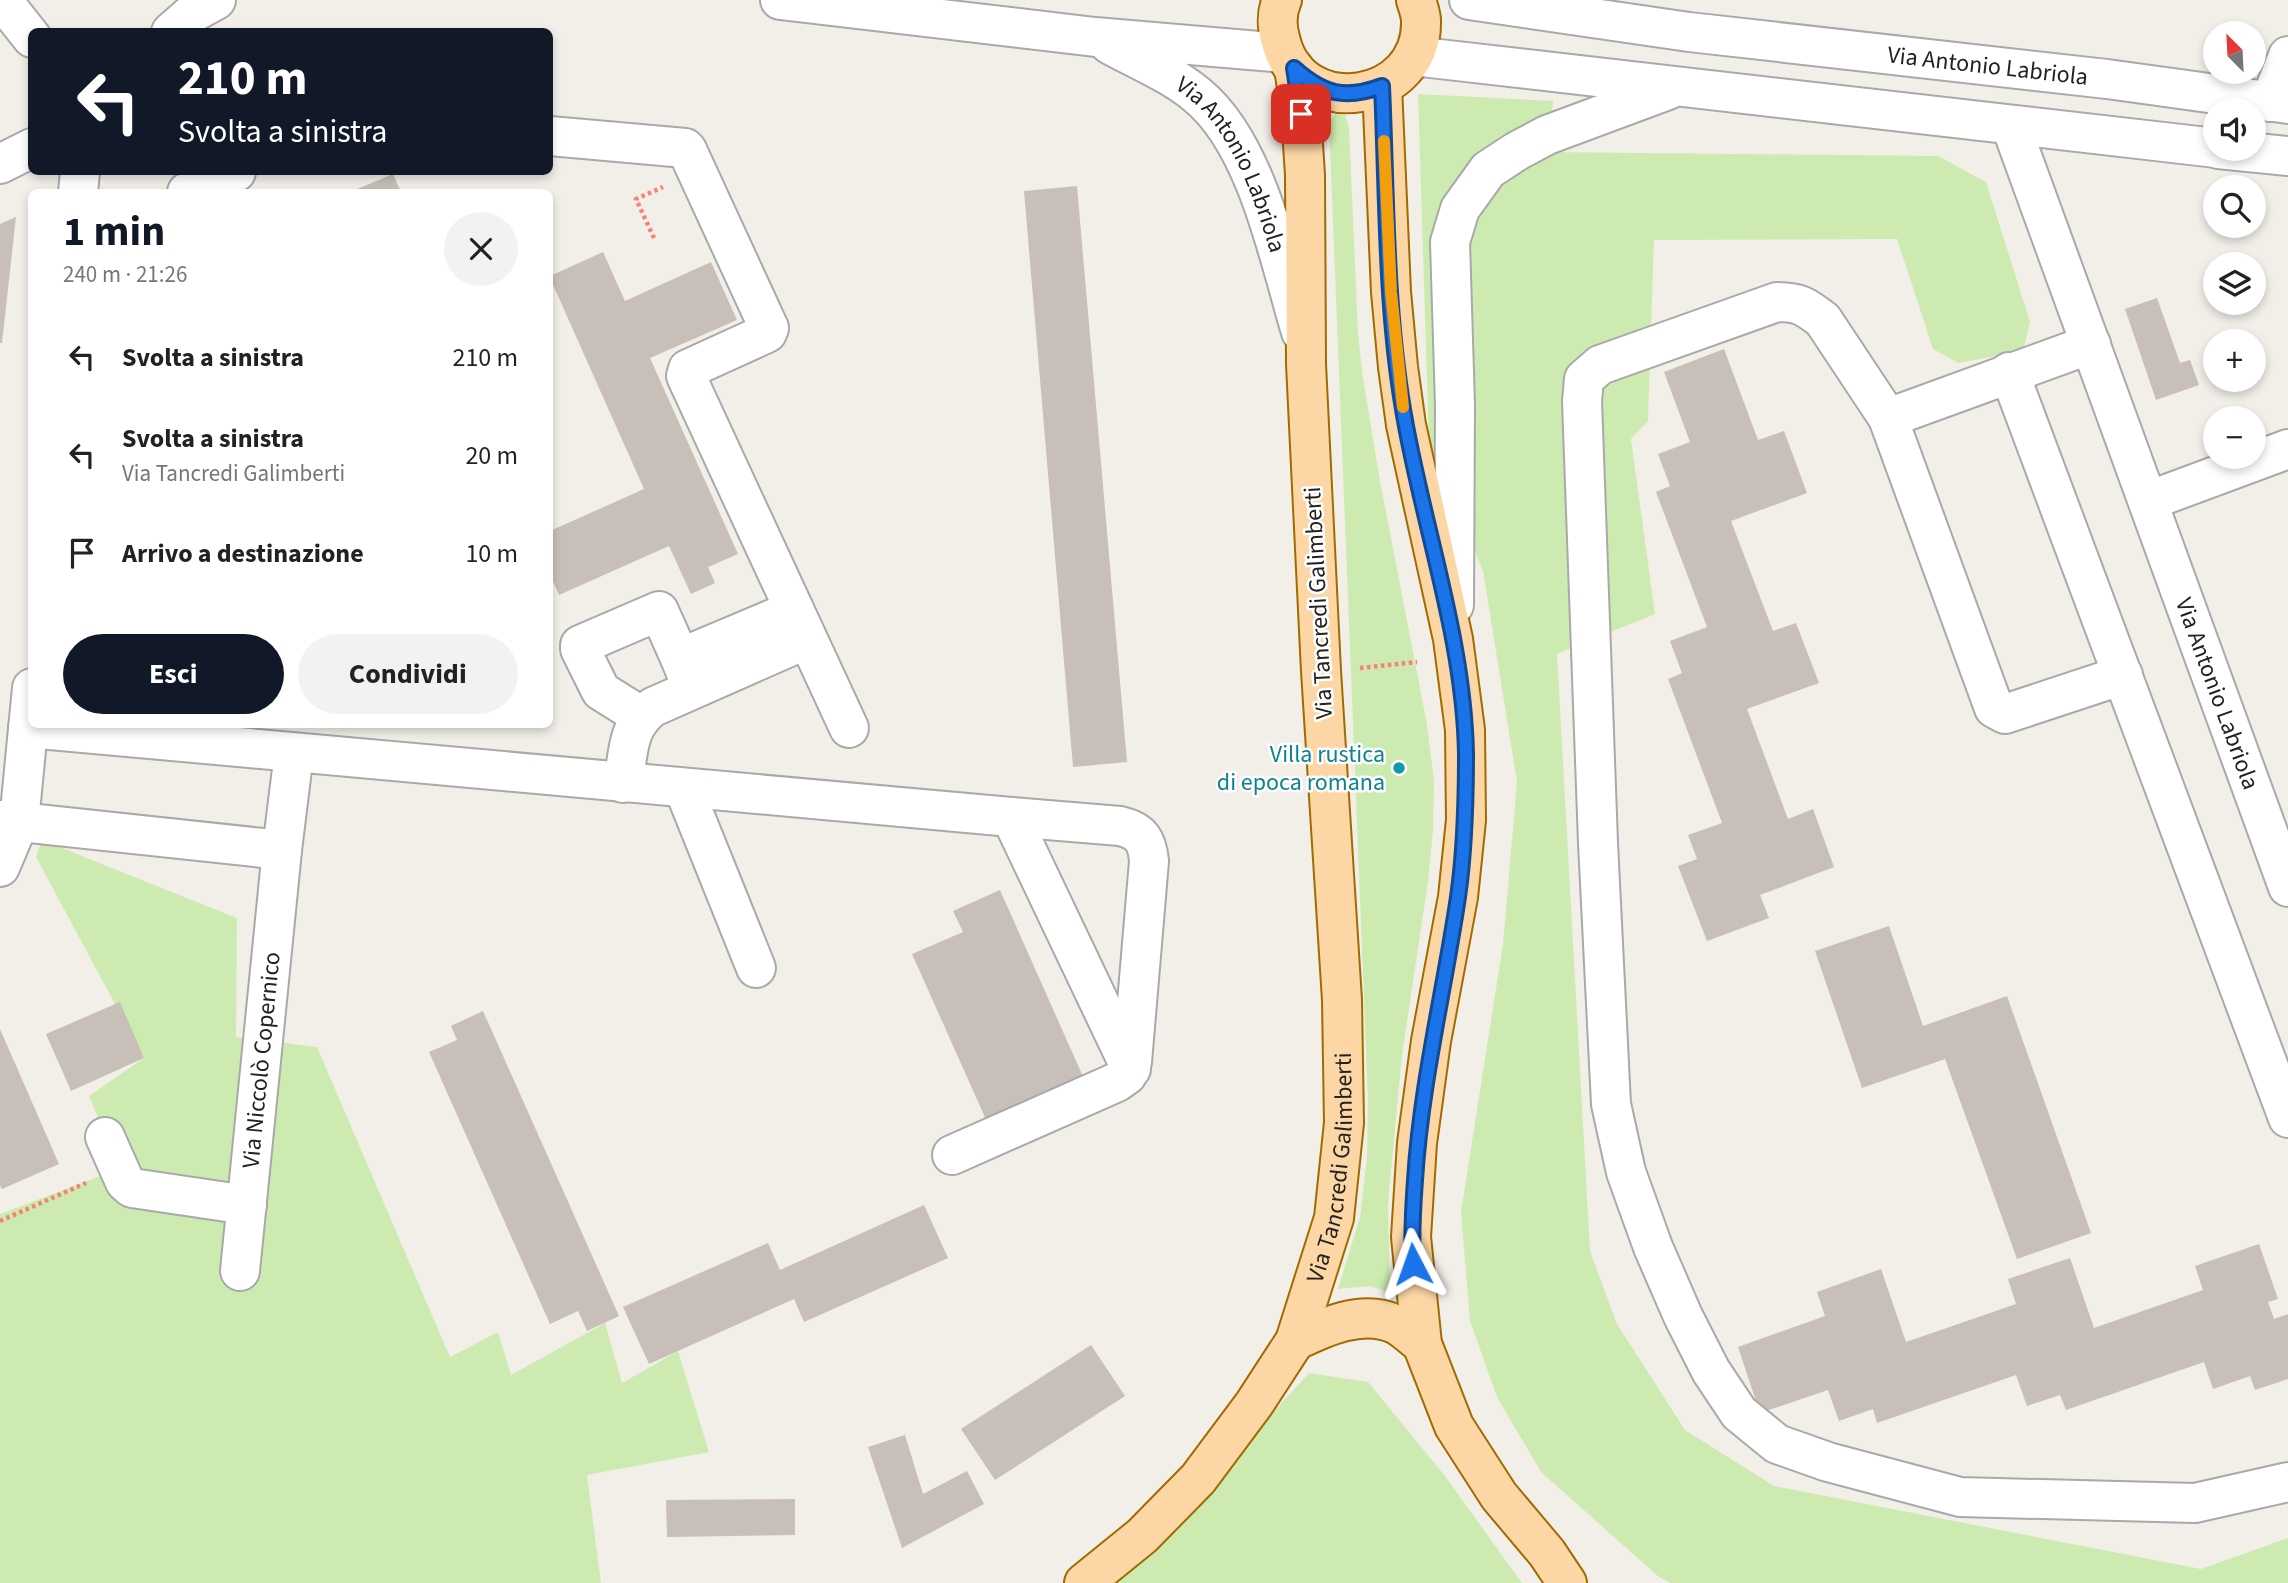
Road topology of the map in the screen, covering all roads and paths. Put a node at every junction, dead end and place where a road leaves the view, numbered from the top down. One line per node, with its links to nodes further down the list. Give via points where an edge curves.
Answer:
1 (2, 0): 10 (street)
2 (216, 0): 8 (street)
3 (780, 0): 11 (street, Via Antonio Labriola)
4 (1282, 0): 14 (main road, Via Tancredi Galimberti, via 1278,30)
5 (1416, 0): 12 (main road, via 1421,20)
6 (1469, 0): 9 (street, Via Antonio Labriola)
7 (1626, 0): 9 (street, Via Antonio Labriola)
8 (176, 28)
9 (1689, 32): 17 (street, Via Antonio Labriola)
10 (28, 33)
11 (1095, 37): 14 (street, Via Antonio Labriola); 30 (street, Via Antonio Labriola, via 1197,95 1229,130 1270,227)
12 (1413, 56): 15 (main road); 16 (street)
13 (2288, 56): 17 (street)
14 (1289, 61): 15 (main road, via 1313,85 1339,94 1365,93); 30 (main road, Via Tancredi Galimberti, via 1301,114 1305,175)
15 (1382, 86): 36 (main road, via 1391,292 1405,425)
16 (1676, 87): 18 (street); 36 (street, via 1547,135 1488,170 1460,209 1451,242)
17 (2279, 103)
18 (2011, 126): 20 (street); 29 (street, Via Antonio Labriola)
19 (553, 136): 25 (street, via 685,148)
20 (2203, 147)
21 (28, 150): 24 (street)
22 (2266, 154): 23 (street)
23 (2288, 156)
24 (0, 164)
25 (697, 172): 28 (path, via 636,199); 35 (street, via 769,328 767,333 688,369 686,376)
26 (229, 175): 27 (street)
27 (194, 189)
28 (654, 238)
29 (2091, 344): 31 (street); 34 (street, Via Antonio Labriola)
30 (1305, 345): 60 (main road, Via Tancredi Galimberti, via 1342,1000 1344,1123 1334,1218)
31 (2009, 372): 32 (street); 40 (street)
32 (1888, 418): 40 (street, via 1994,708 2005,714); 62 (street, via 1822,320 1794,302 1776,302 1600,365 1584,380 1581,401 1611,1104 1626,1172 1653,1247 1711,1371 1739,1413 1777,1444 1960,1497 2194,1503)
33 (2288, 449): 34 (street)
34 (2148, 501): 51 (street, Via Antonio Labriola)
35 (801, 624): 39 (street); 43 (street)
36 (1453, 639): 61 (main road, via 1465,730 1466,820 1458,897 1417,1143 1411,1237)
37 (1422, 662): 38 (path)
38 (1352, 668)
39 (687, 674): 41 (street); 41 (street, via 659,611 580,645 601,691)
40 (2123, 675): 54 (street)
41 (641, 716): 45 (street, via 633,728)
42 (28, 728): 44 (street); 48 (street)
43 (849, 728)
44 (275, 743): 45 (street); 49 (street, Via Niccolò Copernico)
45 (623, 783): 46 (street)
46 (684, 789): 47 (street); 52 (street)
47 (1011, 817): 53 (street); 53 (street, via 1120,826 1142,836 1149,861)
48 (9, 821): 49 (street); 50 (street)
49 (282, 850): 57 (street, Via Niccolò Copernico)
50 (0, 867)
51 (2288, 887)
52 (756, 968)
53 (1130, 1069): 56 (street, via 1117,1082)
54 (2288, 1118)
55 (112, 1153): 57 (street, via 132,1188); 58 (path)
56 (952, 1154)
57 (247, 1205): 59 (street, Via Niccolò Copernico)
58 (0, 1221)
59 (240, 1271)
60 (1295, 1341): 61 (main road, via 1330,1324 1365,1318 1395,1324); 64 (main road, Via Tancredi Galimberti, via 1198,1479 1142,1536)
61 (1422, 1344): 63 (main road, via 1454,1426 1499,1496)
62 (2288, 1482)
63 (1557, 1568): 65 (main road)
64 (1084, 1583)
65 (1590, 1583)

